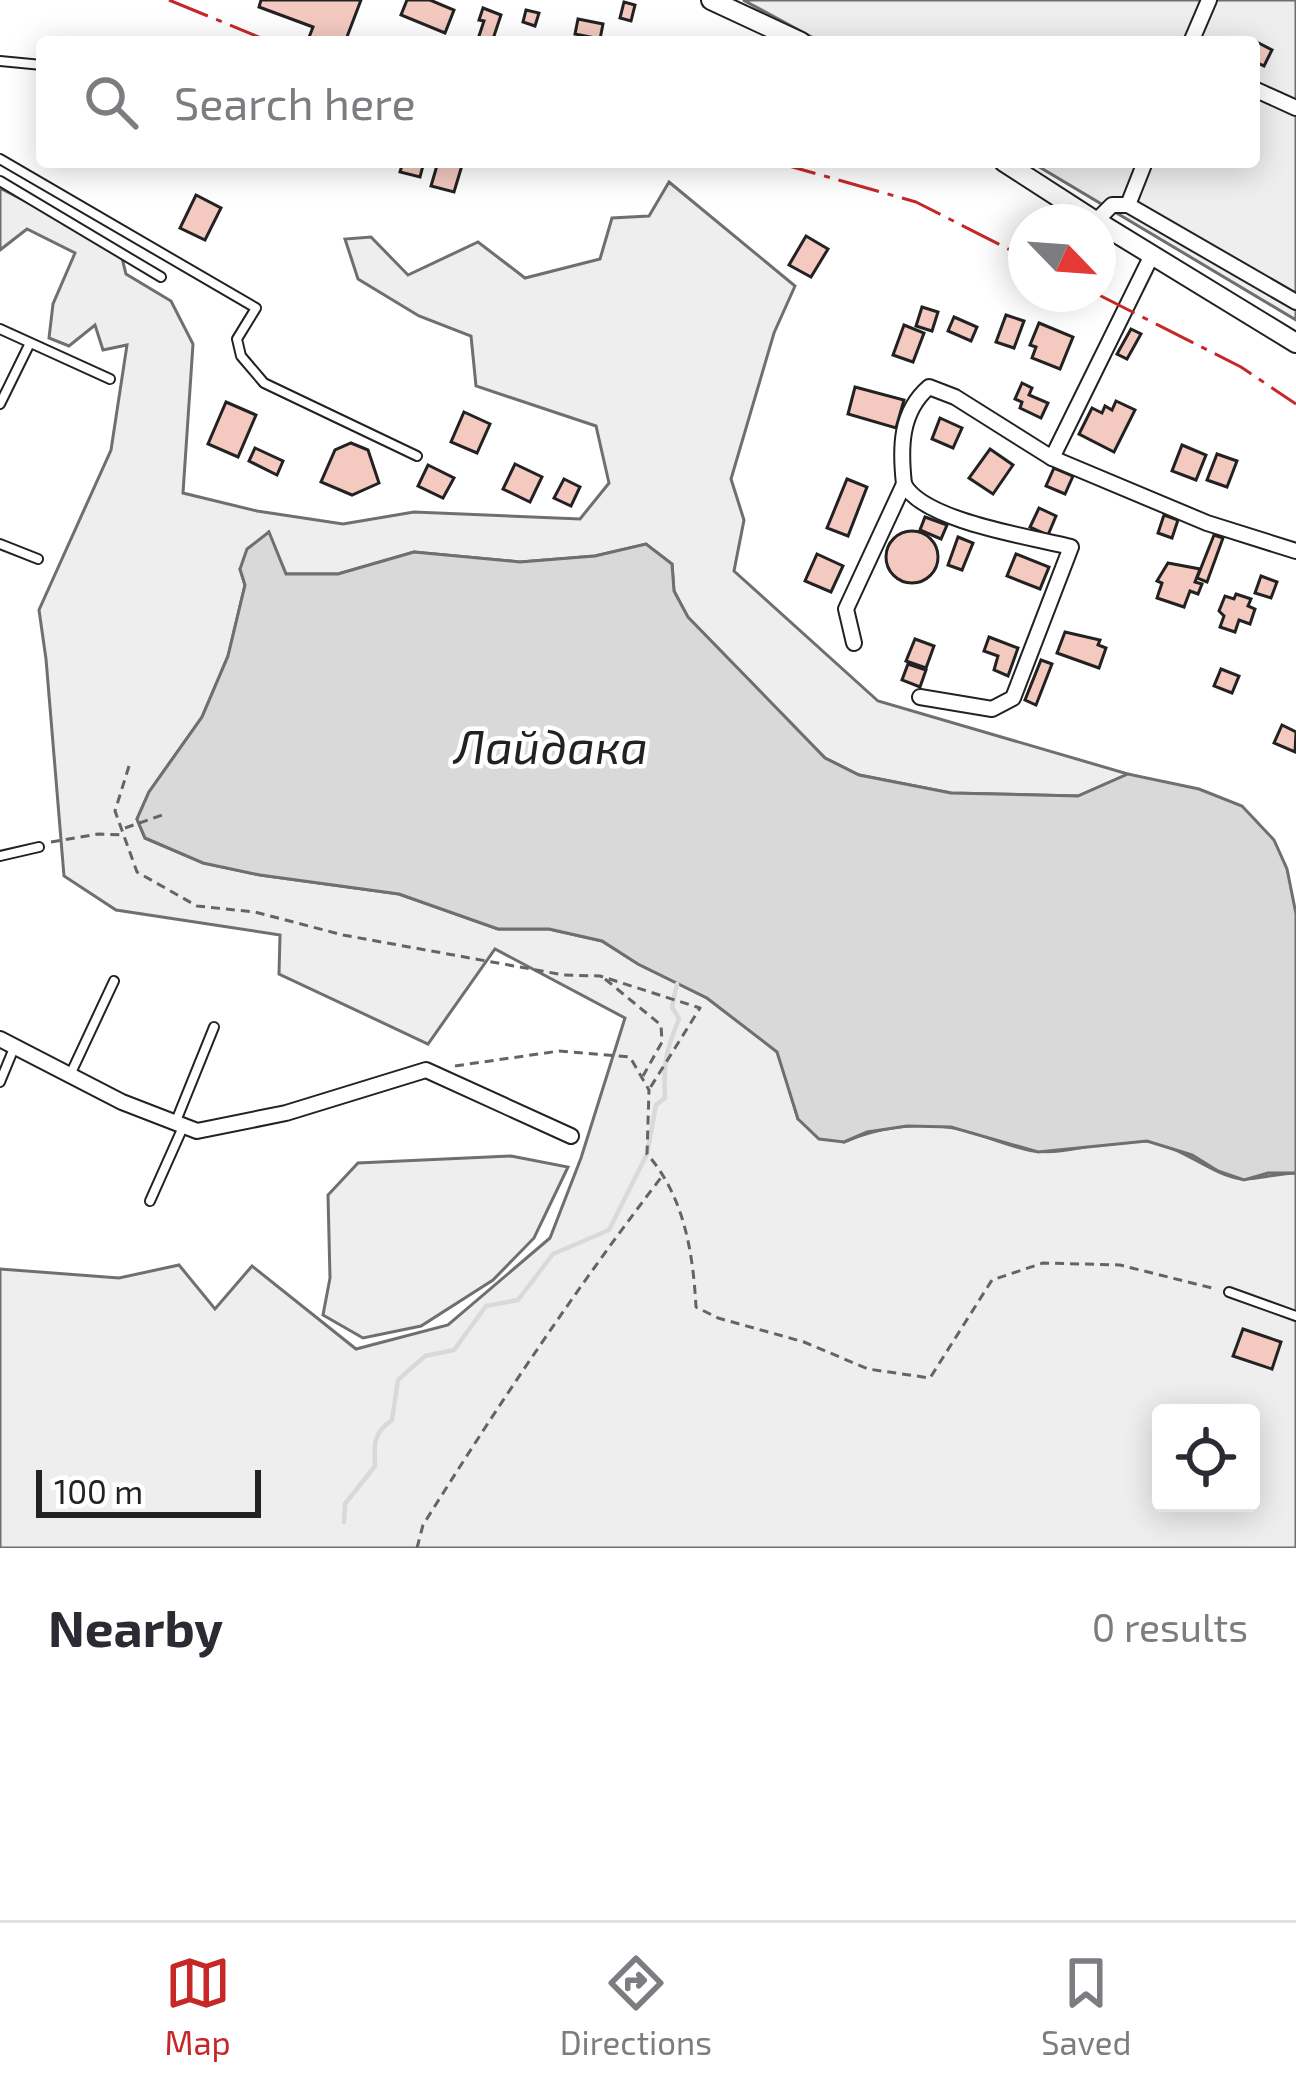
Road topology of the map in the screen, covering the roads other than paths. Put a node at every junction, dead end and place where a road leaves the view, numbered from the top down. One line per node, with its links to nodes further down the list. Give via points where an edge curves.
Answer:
1 (711, 0): 3 (main road)
2 (1209, 0): 4 (street)
3 (788, 36)
4 (1194, 36)
5 (0, 61): 6 (lane)
6 (36, 64)
7 (1260, 92): 8 (street)
8 (1296, 108)
9 (0, 159): 25 (lane, via 256,308 237,338 264,383)
10 (1013, 168): 13 (main road)
11 (1143, 168): 15 (street)
12 (0, 181): 18 (lane)
13 (1069, 204)
14 (1116, 205): 15 (street)
15 (1128, 205): 19 (street)
16 (1116, 234): 17 (main road)
17 (1151, 257): 22 (main road); 26 (street)
18 (161, 277)
19 (1296, 302)
20 (0, 329): 21 (lane)
21 (30, 343): 23 (lane); 24 (lane)
22 (1296, 343)
23 (110, 379)
24 (0, 404)
25 (417, 456)
26 (1052, 458): 27 (street, via 929,387 913,400 900,446); 29 (street, via 1208,524)
27 (904, 484): 31 (street, via 845,609); 32 (street, via 945,514 1071,547 1012,698 992,710)
28 (0, 544): 30 (lane)
29 (1296, 551)
30 (38, 560)
31 (854, 644)
32 (920, 698)
33 (39, 847): 34 (lane)
34 (0, 856)
35 (114, 981): 39 (lane)
36 (214, 1027): 41 (lane)
37 (0, 1039): 38 (street)
38 (15, 1047): 39 (street); 40 (lane)
39 (70, 1077): 41 (street)
40 (0, 1082)
41 (179, 1124): 42 (street, via 197,1131 286,1112 426,1070); 43 (lane)
42 (571, 1136)
43 (150, 1201)
44 (1229, 1292): 45 (lane)
45 (1296, 1316)

